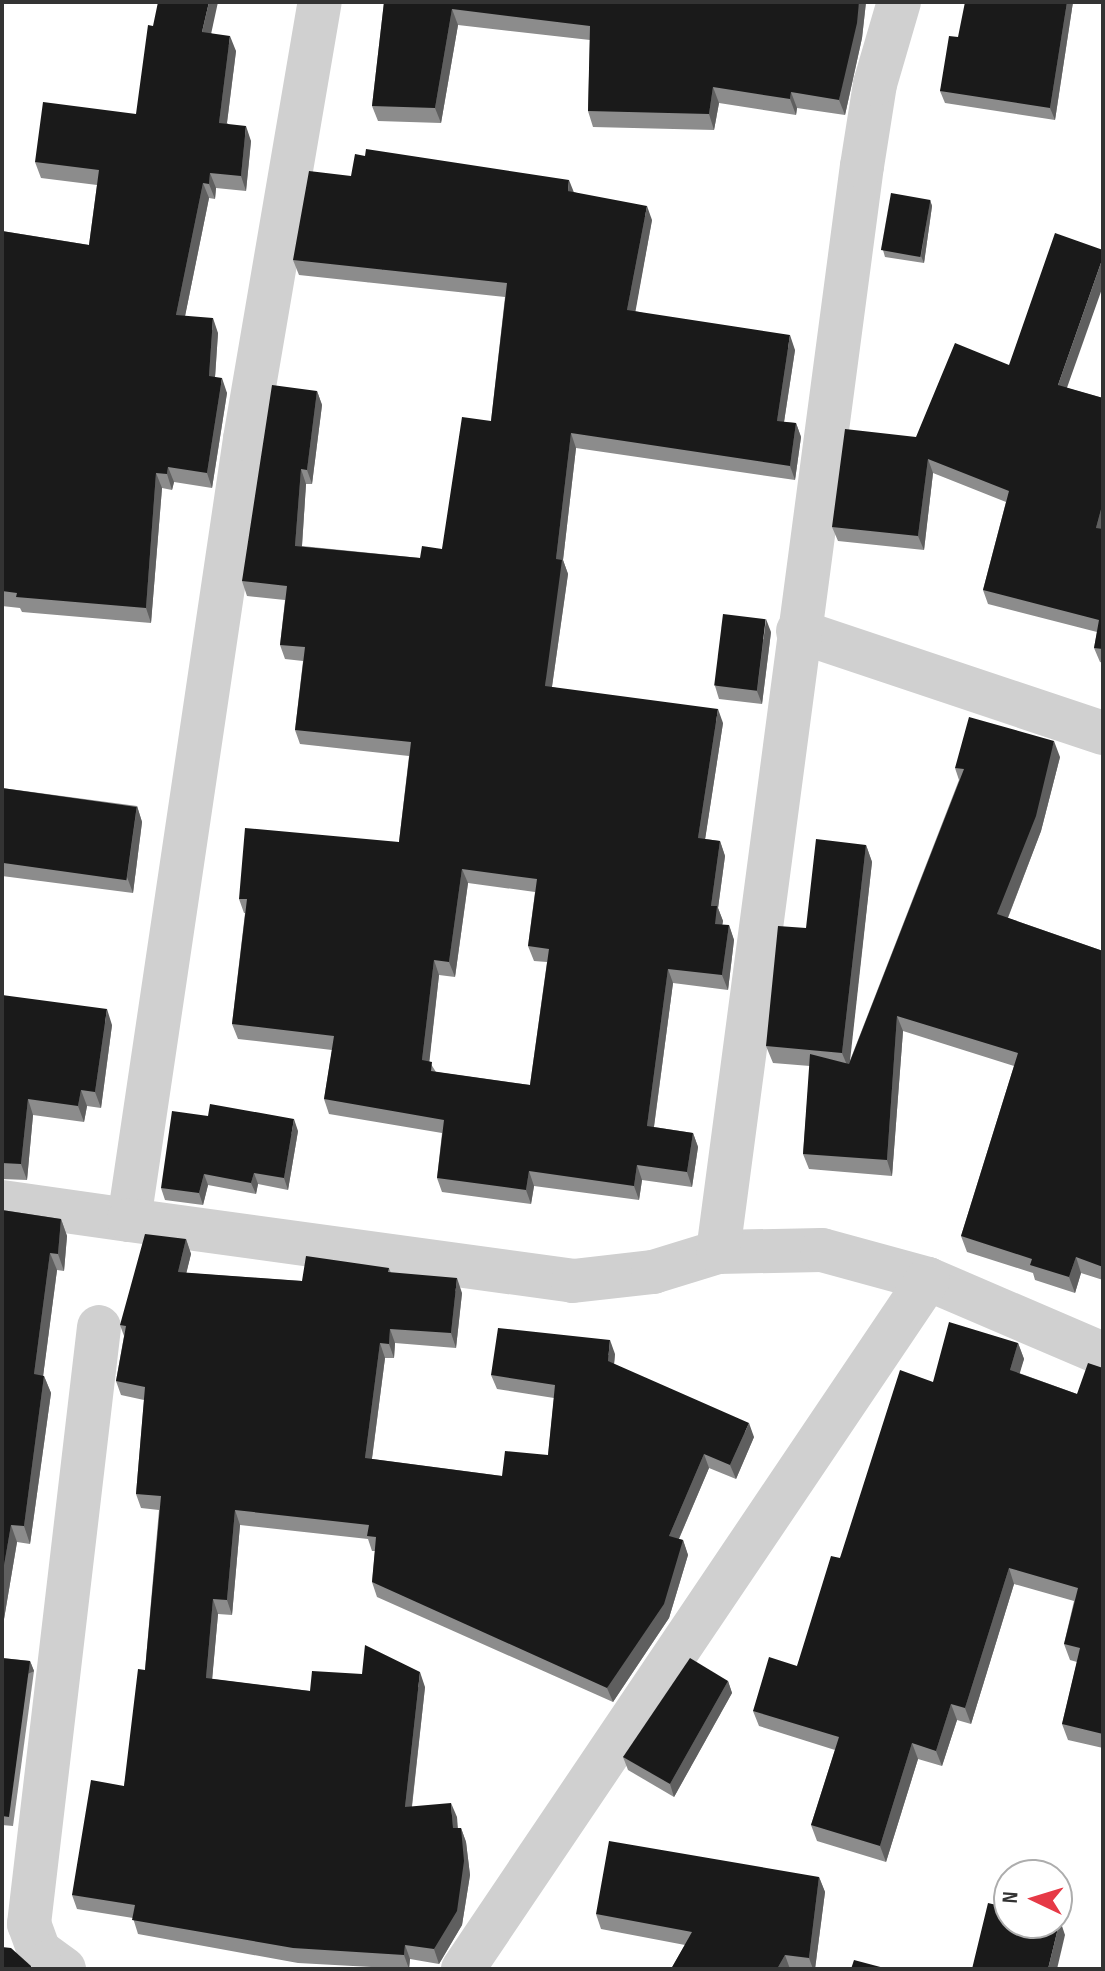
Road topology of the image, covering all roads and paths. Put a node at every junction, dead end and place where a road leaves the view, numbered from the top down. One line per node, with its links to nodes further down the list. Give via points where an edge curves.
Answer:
1 (320, 2): 6 (street, via 245,439)
2 (899, 2): 3 (street, via 875,84)
3 (798, 631): 4 (street); 7 (street)
4 (1103, 733)
5 (2, 1202): 6 (street)
6 (129, 1220): 7 (street, via 573,1281 653,1272)
7 (718, 1252): 8 (street, via 822,1250)
8 (928, 1279): 10 (street); 12 (street)
9 (99, 1327): 11 (street, via 29,1924 39,1951)
10 (1103, 1354)
11 (64, 1969)
12 (463, 1969)

